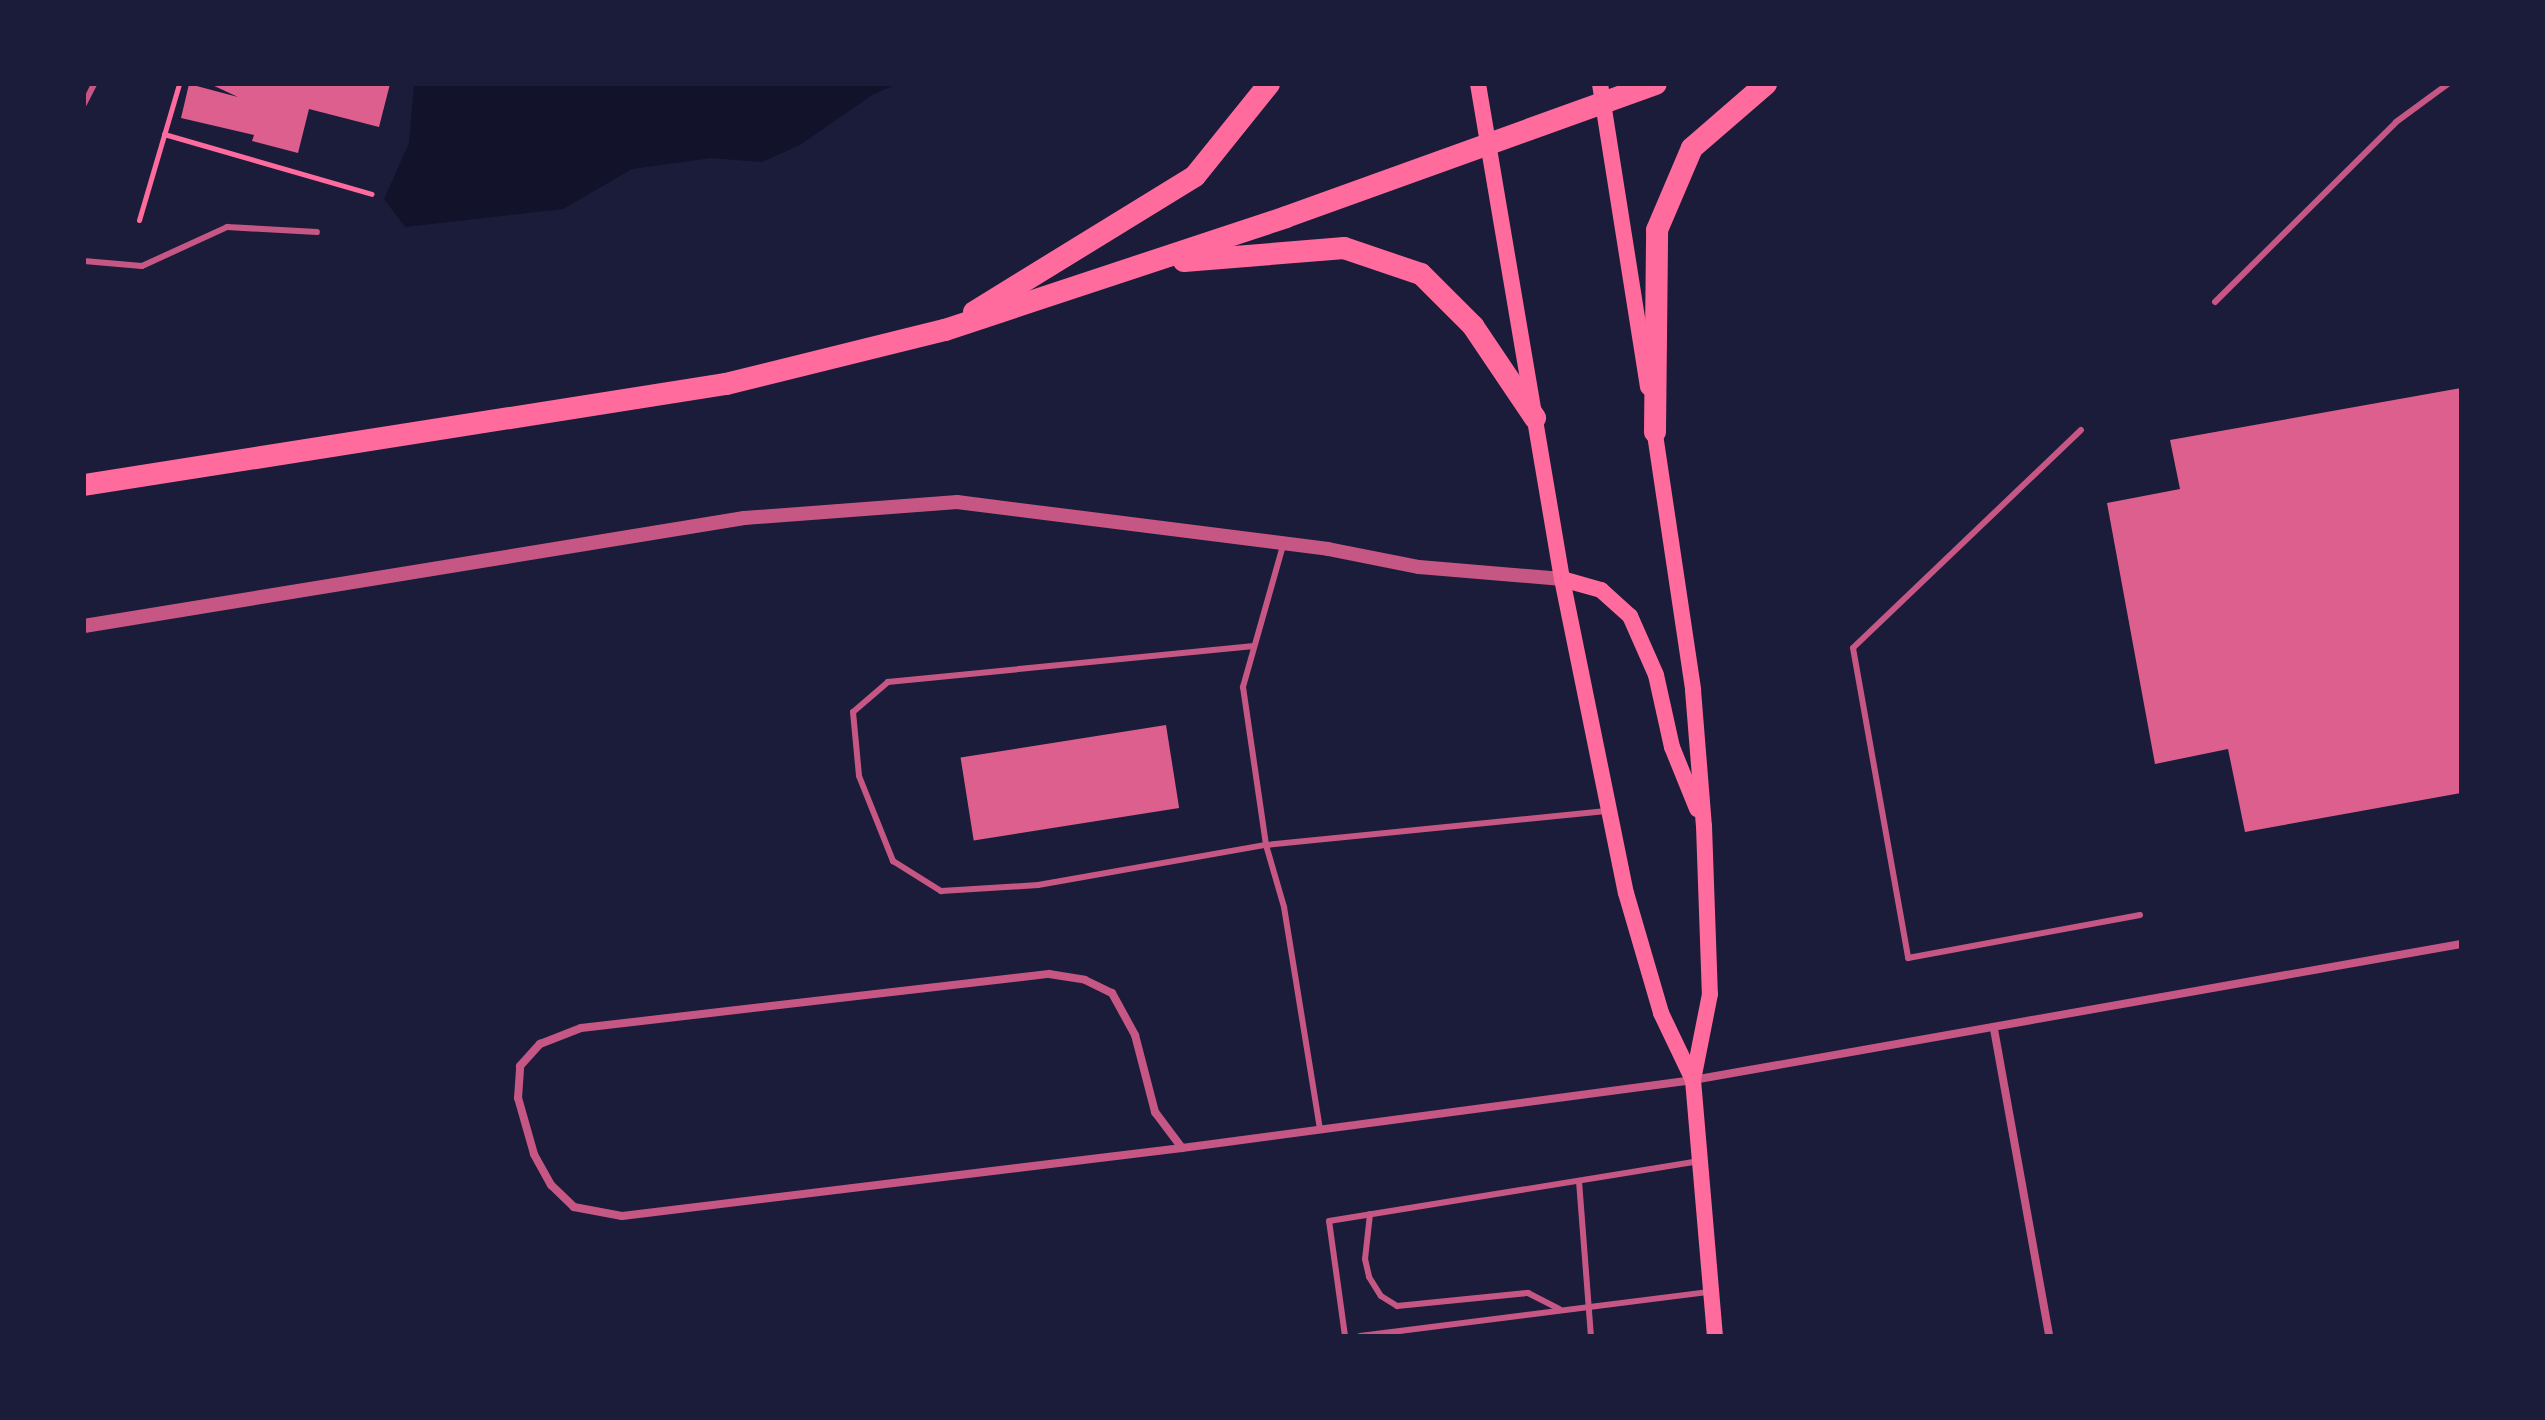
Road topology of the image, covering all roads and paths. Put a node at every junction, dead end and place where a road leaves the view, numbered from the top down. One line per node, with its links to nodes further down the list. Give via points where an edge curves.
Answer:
1 (94, 84): 9 (lane)
2 (179, 84): 10 (path)
3 (1269, 84): 18 (highway, via 1195,176)
4 (1478, 84): 11 (main road)
5 (1656, 84): 8 (highway)
6 (1766, 84): 21 (highway, via 1692,148 1657,230)
7 (2448, 84): 17 (lane, via 2396,122)
8 (1601, 94): 11 (highway); 21 (main road)
9 (84, 104)
10 (164, 134): 12 (path); 13 (path)
11 (1488, 144): 16 (highway); 19 (main road)
12 (372, 194)
13 (139, 220)
14 (317, 232): 15 (lane, via 227,227 142,266)
15 (84, 261)
16 (1151, 263): 18 (highway); 19 (highway, via 1344,248 1421,274 1473,326)
17 (2215, 302)
18 (945, 330): 22 (highway, via 726,384)
19 (1535, 418): 24 (main road)
20 (2081, 430): 30 (lane, via 1853,648 1908,958)
21 (1655, 432): 28 (main road, via 1693,690)
22 (84, 485)
23 (1284, 542): 24 (street, via 1419,567); 25 (street, via 1024,506 957,502 818,509); 26 (lane)
24 (1562, 579): 27 (main road); 28 (main road, via 1601,590 1630,616 1656,675 1672,747)
25 (84, 626)
26 (1254, 646): 29 (lane, via 1243,687); 29 (lane, via 888,682 853,712 859,776 893,861 941,891 1038,885)
27 (1610, 811): 29 (lane); 33 (main road, via 1661,1013)
28 (1704, 826): 33 (main road, via 1710,994)
29 (1266, 845): 34 (lane, via 1284,907)
30 (2140, 915)
31 (2461, 944): 32 (street)
32 (1994, 1029): 33 (street); 46 (street)
33 (1693, 1080): 34 (street); 36 (main road)
34 (1320, 1129): 35 (street)
35 (1182, 1148): 35 (street, via 603,1216 574,1207 551,1185 534,1154 517,1080 527,1054 581,1028 1049,974 1085,980 1112,993 1135,1035 1155,1112)
36 (1698, 1161): 37 (lane); 39 (main road)
37 (1579, 1181): 38 (lane); 40 (lane)
38 (1370, 1214): 41 (lane, via 1365,1259 1369,1277 1381,1296 1397,1306 1528,1293); 42 (lane, via 1329,1221)
39 (1709, 1292): 40 (lane); 45 (main road)
40 (1592, 1308): 41 (lane); 44 (lane)
41 (1560, 1309): 43 (lane)
42 (1345, 1336)
43 (1360, 1336)
44 (1591, 1336)
45 (1715, 1336)
46 (2049, 1336)

